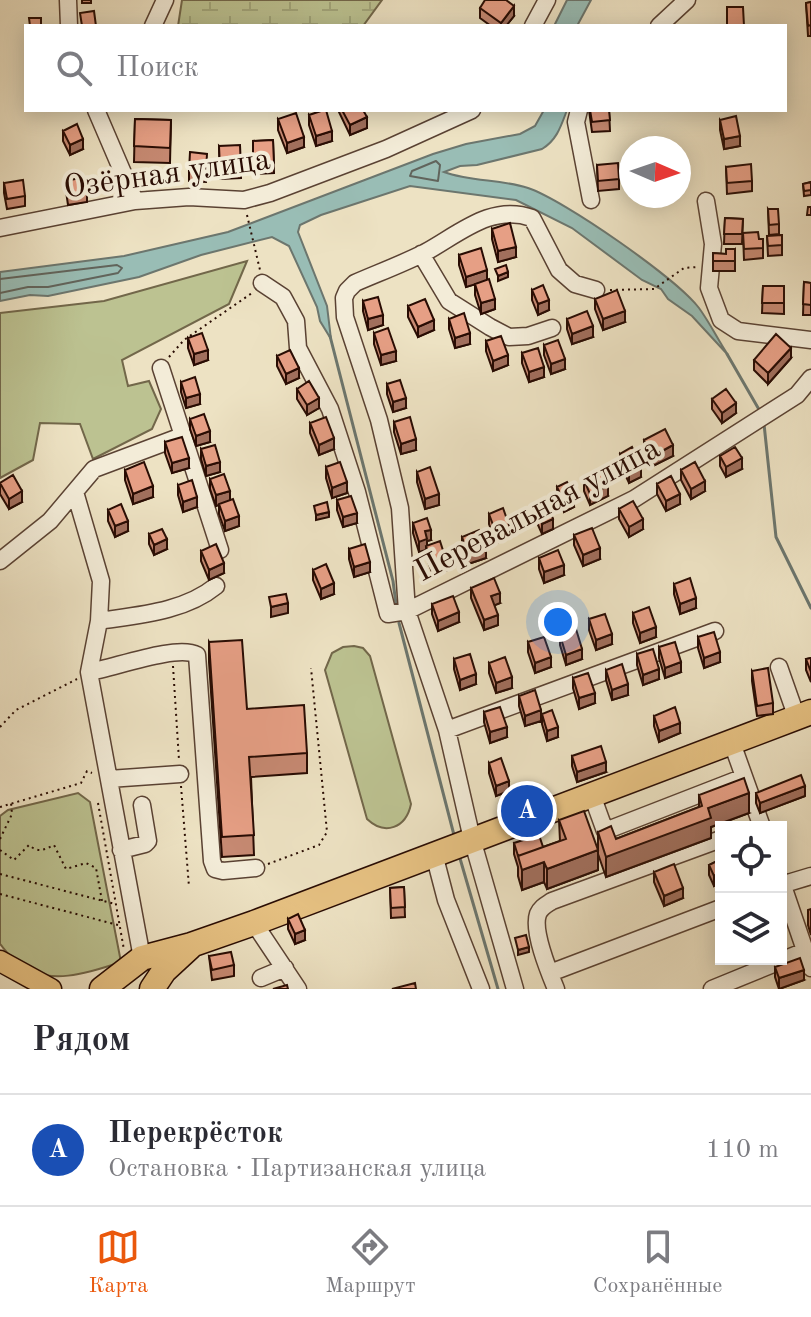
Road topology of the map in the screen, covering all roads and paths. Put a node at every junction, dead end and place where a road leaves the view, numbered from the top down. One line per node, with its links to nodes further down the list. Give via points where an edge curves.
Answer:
1 (68, 0): 5 (street)
2 (165, 0): 6 (street)
3 (547, 0): 7 (street)
4 (687, 0): 8 (street)
5 (69, 24)
6 (154, 24)
7 (534, 24)
8 (661, 24)
9 (97, 112): 13 (street)
10 (468, 112): 13 (street, Озёрная улица, via 386,149 244,200)
11 (578, 112): 12 (street)
12 (591, 200)
13 (135, 201): 16 (street, Озёрная улица)
14 (706, 201): 18 (street)
15 (248, 219): 19 (path)
16 (0, 228)
17 (421, 254): 20 (street, via 483,219 517,213 532,218 559,270 575,284); 21 (street, via 449,301 490,327 509,337); 31 (street, via 355,283 344,298 400,508)
18 (710, 267): 20 (path, via 684,268 654,289); 22 (street, via 709,288 721,320 738,331)
19 (262, 283): 23 (path, via 184,340); 31 (street, via 283,297 296,321 298,348 330,409 388,614)
20 (596, 290)
21 (552, 328)
22 (811, 340)
23 (161, 368): 26 (street)
24 (811, 378): 25 (street, Перевальная улица)
25 (804, 399): 31 (street, Перевальная улица, via 770,411 634,499)
26 (182, 436): 27 (street, via 94,469); 28 (street)
27 (75, 492): 29 (street, via 50,521); 32 (street, via 101,581)
28 (220, 550)
29 (0, 561)
30 (216, 586): 32 (street, via 180,605)
31 (407, 611): 39 (street)
32 (99, 621): 36 (street)
33 (715, 631): 39 (street)
34 (779, 667): 37 (street)
35 (311, 668): 57 (path, via 327,832 319,845)
36 (89, 672): 38 (path, via 16,710); 44 (street); 57 (street, via 172,653 197,655 212,861 223,871)
37 (804, 715): 40 (highway)
38 (0, 727)
39 (447, 730): 52 (street)
40 (732, 743): 43 (street); 45 (highway)
41 (87, 771): 46 (path, via 81,783)
42 (180, 774): 44 (street)
43 (744, 777): 45 (street, via 605,831); 50 (street)
44 (109, 779): 55 (street)
45 (592, 795): 52 (highway)
46 (11, 802): 49 (path); 51 (path, via 12,814)
47 (98, 803): 64 (path)
48 (142, 805): 55 (street, via 148,841)
49 (0, 807)
50 (757, 821)
51 (0, 839)
52 (468, 841): 56 (highway); 82 (street)
53 (715, 841): 74 (street, via 541,908 537,929)
54 (0, 850): 63 (path, via 14,860 29,845 44,850 54,845 66,869 86,863 96,868)
55 (121, 850): 70 (street)
56 (438, 853): 66 (highway); 81 (street, via 446,900)
57 (256, 868)
58 (0, 874): 63 (path)
59 (811, 876): 60 (street)
60 (787, 882)
61 (785, 893): 69 (street)
62 (0, 894): 67 (path)
63 (102, 901): 64 (path)
64 (115, 904): 67 (path)
65 (715, 910): 74 (street)
66 (254, 923): 68 (highway); 72 (street)
67 (119, 926): 70 (path)
68 (191, 945): 70 (highway); 79 (highway)
69 (805, 951): 73 (street); 84 (street)
70 (136, 962): 78 (highway)
71 (0, 964): 76 (main road); 77 (main road)
72 (285, 968): 75 (street); 80 (street)
73 (811, 968)
74 (550, 973): 83 (street)
75 (261, 978)
76 (18, 989)
77 (51, 989)
78 (102, 989)
79 (152, 989)
80 (298, 989)
81 (481, 989)
82 (515, 989)
83 (556, 989)
84 (712, 989)

